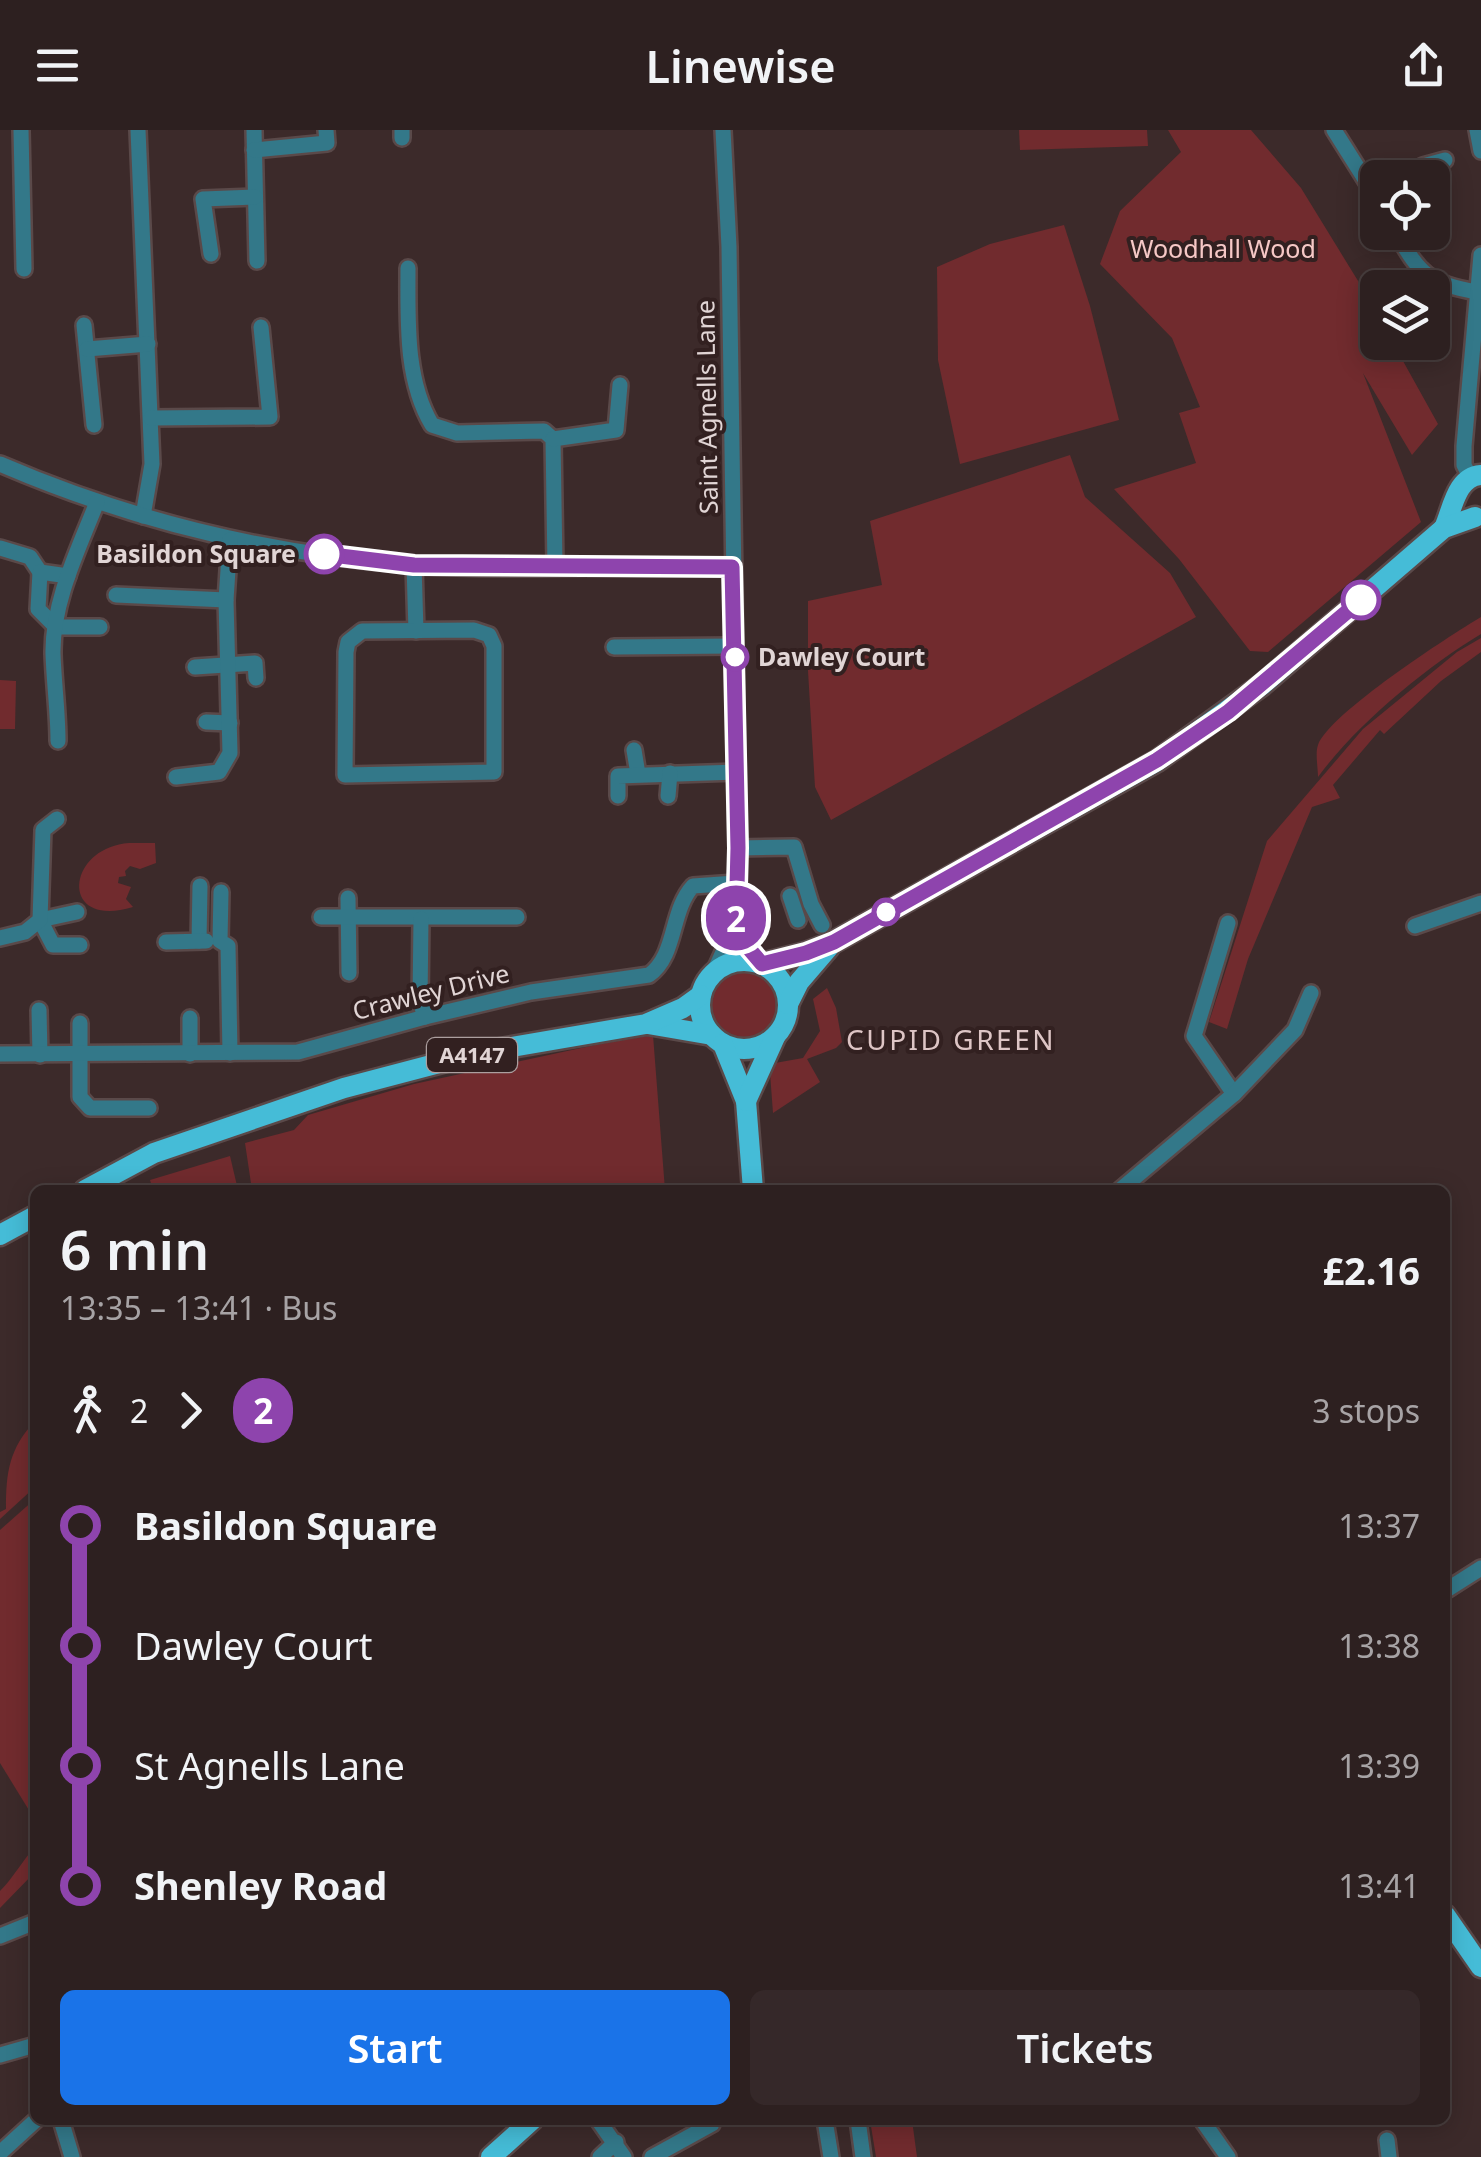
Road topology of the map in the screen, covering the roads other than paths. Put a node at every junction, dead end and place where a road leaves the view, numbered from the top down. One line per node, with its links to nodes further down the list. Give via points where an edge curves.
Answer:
1 (21, 130): 17 (street)
2 (138, 130): 21 (street)
3 (254, 130): 8 (street)
4 (326, 130): 8 (street, via 326,142)
5 (723, 130): 39 (street, Saint Agnells Lane)
6 (1334, 130): 10 (street)
7 (1477, 130): 9 (street)
8 (254, 150): 11 (street)
9 (1481, 151)
10 (1360, 171)
11 (255, 198): 13 (street, via 204,199); 15 (street)
12 (1406, 250): 18 (street, via 1438,284)
13 (211, 254)
14 (1481, 255): 18 (street)
15 (257, 261)
16 (408, 268): 27 (street, via 411,360 418,403 432,425 457,433 544,431)
17 (24, 269)
18 (1477, 292): 24 (street)
19 (84, 324): 22 (street)
20 (261, 327): 25 (street, via 270,417)
21 (148, 344): 22 (street); 25 (street)
22 (86, 348): 26 (street)
23 (620, 385): 27 (street, via 616,430)
24 (1476, 385): 29 (street, via 1464,446 1464,466)
25 (151, 418): 32 (street)
26 (94, 425)
27 (553, 439): 38 (street)
28 (0, 464): 31 (street)
29 (1476, 476): 30 (main road, via 1461,485)
30 (1458, 497): 33 (main road, via 1462,509); 34 (main road)
31 (97, 502): 32 (street); 41 (street)
32 (143, 516): 35 (street)
33 (1478, 517): 34 (main road)
34 (1444, 528): 78 (main road, via 1250,694 1172,751)
35 (230, 540): 37 (street); 43 (street)
36 (0, 548): 40 (street, via 30,557)
37 (414, 565): 38 (street); 46 (street)
38 (554, 566): 39 (street)
39 (732, 567): 48 (street, Saint Agnells Lane)
40 (40, 572): 41 (street); 44 (street, via 38,608)
41 (68, 576): 44 (street)
42 (116, 596): 43 (street)
43 (226, 600): 49 (street)
44 (56, 627): 45 (street); 54 (street)
45 (100, 628)
46 (416, 631): 46 (street, via 489,636 494,772 345,775 348,642 362,631)
47 (614, 646): 48 (street)
48 (735, 646): 56 (street, Saint Agnells Lane)
49 (229, 664): 50 (street); 51 (street, via 255,663); 53 (street)
50 (195, 667)
51 (256, 678)
52 (206, 722): 53 (street)
53 (230, 723): 59 (street, via 230,754 218,772)
54 (58, 741)
55 (634, 750): 58 (street)
56 (736, 772): 57 (street); 63 (street, Saint Agnells Lane)
57 (670, 773): 58 (street); 61 (street)
58 (638, 774): 60 (street, via 618,776)
59 (176, 777)
60 (618, 796)
61 (668, 796)
62 (57, 819): 74 (street, via 43,830)
63 (738, 848): 64 (street, Saint Agnells Lane); 78 (street, via 794,847 798,907)
64 (736, 883): 76 (street, Saint Agnells Lane); 91 (street, Crawley Drive, via 692,886 682,896 660,967 648,975)
65 (200, 886): 80 (street)
66 (221, 892): 81 (street)
67 (348, 898): 72 (street)
68 (1481, 903): 77 (street)
69 (77, 912): 74 (street)
70 (321, 917): 72 (street)
71 (516, 917): 73 (street)
72 (348, 918): 73 (street); 86 (street)
73 (420, 919): 91 (street)
74 (40, 920): 79 (street); 83 (street, via 53,944)
75 (1228, 923): 102 (street, via 1194,1036)
76 (736, 924): 84 (street); 85 (street, Saint Agnells Lane)
77 (1415, 926)
78 (828, 934): 84 (main road, via 806,953); 89 (main road)
79 (0, 938)
80 (199, 941): 81 (street); 82 (street)
81 (220, 941): 97 (street, via 228,946)
82 (166, 942)
83 (80, 945)
84 (760, 963): 85 (main road, via 735,961); 89 (main road, via 784,984)
85 (714, 972): 88 (main road)
86 (349, 973)
87 (1311, 993): 102 (street, via 1295,1030)
88 (701, 995): 94 (main road, A4147); 96 (main road, via 702,1020)
89 (788, 1004): 95 (main road)
90 (40, 1010): 100 (street)
91 (425, 1017): 97 (street, Crawley Drive, via 298,1052)
92 (190, 1018): 99 (street)
93 (80, 1023): 101 (street)
94 (646, 1024): 96 (main road, A4147); 105 (main road, A4147, via 477,1054 303,1102 154,1153)
95 (775, 1036): 96 (main road, via 750,1048); 103 (main road)
96 (718, 1040): 103 (main road)
97 (230, 1053): 99 (street, Crawley Drive)
98 (0, 1054): 100 (street, Crawley Drive)
99 (190, 1054): 101 (street, Crawley Drive)
100 (40, 1055): 101 (street, Crawley Drive)
101 (79, 1055): 104 (street, via 83,1104)
102 (1234, 1094): 107 (street)
103 (746, 1101): 106 (main road)
104 (149, 1108)
105 (94, 1185)
106 (753, 1185)
107 (1126, 1185)
108 (30, 1219): 109 (main road)
109 (0, 1235)
110 (1481, 1568): 111 (street)
111 (1450, 1588)
112 (1450, 1922): 115 (main road)
113 (30, 1924): 114 (street)
114 (0, 1936)
115 (1481, 1967)
116 (30, 2046): 117 (street)
117 (0, 2055)
118 (30, 2125): 127 (street)
119 (62, 2125): 131 (street)
120 (526, 2125): 132 (main road)
121 (602, 2125): 129 (street)
122 (710, 2125): 134 (street)
123 (826, 2125): 135 (street)
124 (859, 2125): 136 (street)
125 (1206, 2125): 137 (street)
126 (0, 2134): 127 (street)
127 (18, 2134): 130 (street)
128 (1387, 2140): 138 (street)
129 (620, 2150): 133 (street)
130 (0, 2154)
131 (72, 2157)
132 (491, 2157)
133 (600, 2157)
134 (652, 2157)
135 (831, 2157)
136 (862, 2157)
137 (1228, 2157)
138 (1388, 2157)

